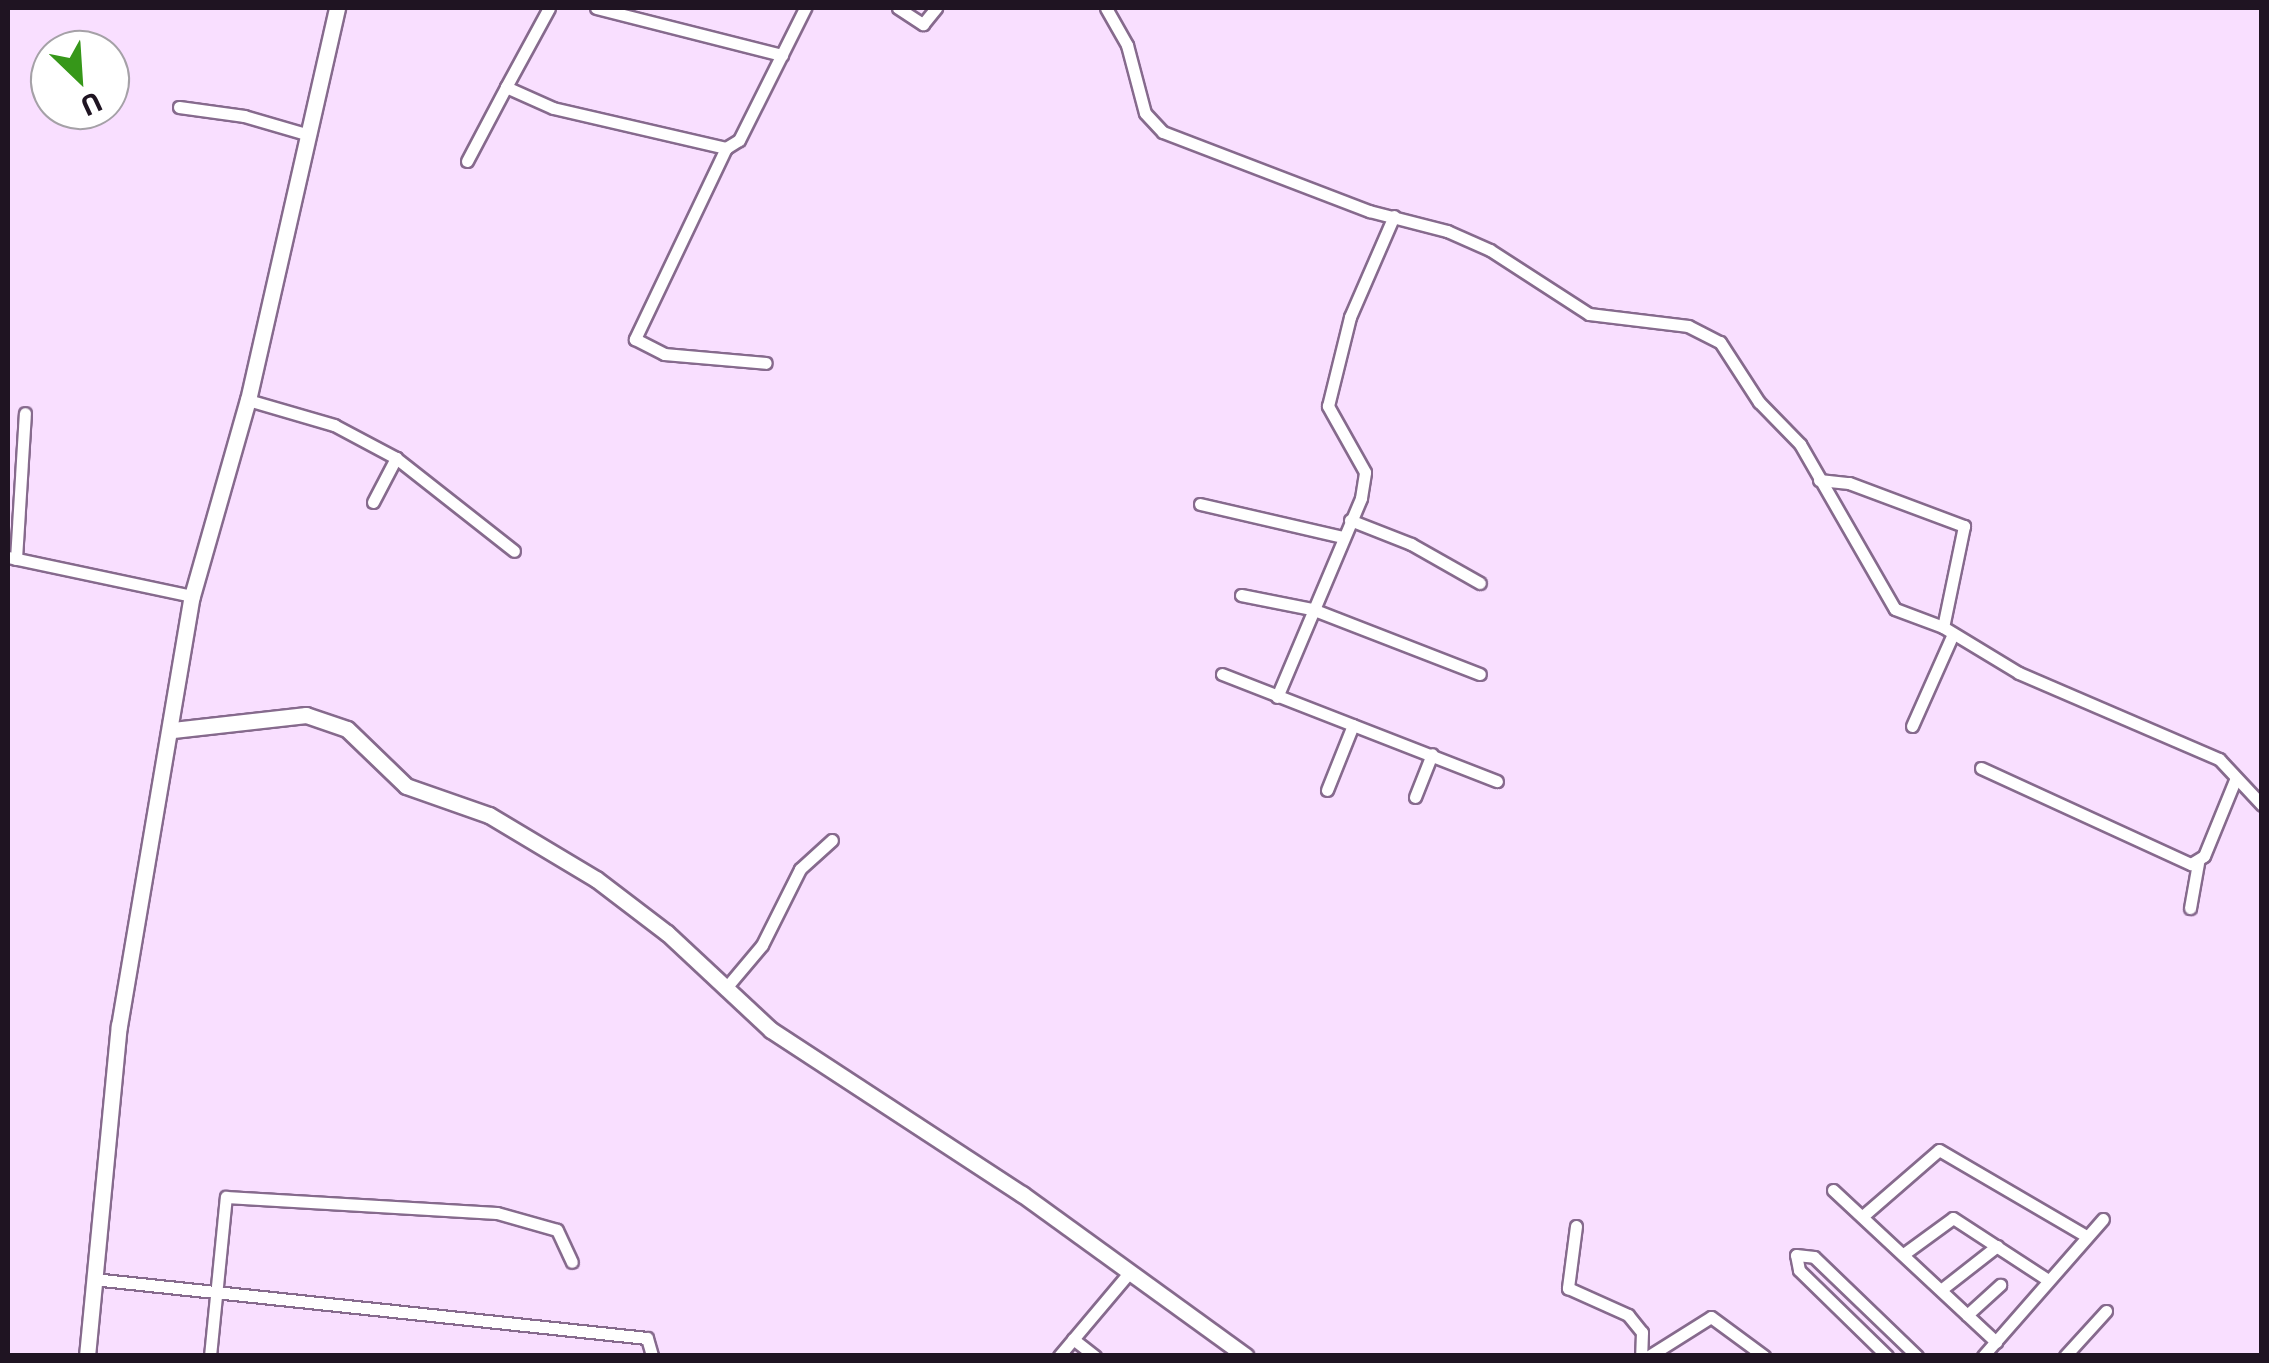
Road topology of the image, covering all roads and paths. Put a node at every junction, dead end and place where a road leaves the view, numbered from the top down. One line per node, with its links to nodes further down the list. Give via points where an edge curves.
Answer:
1 (337, 8): 11 (street)
2 (549, 8): 9 (street)
3 (596, 8): 8 (street)
4 (805, 8): 8 (street)
5 (898, 8): 6 (street, via 923,24)
6 (936, 8)
7 (1106, 8): 14 (street, via 1127,45 1145,113 1163,132)
8 (782, 56): 12 (street, via 739,140)
9 (506, 87): 12 (street, via 553,108); 13 (street)
10 (179, 107): 11 (street)
11 (310, 135): 16 (street)
12 (726, 148): 15 (street, via 635,339 664,354)
13 (467, 161)
14 (1394, 216): 19 (street, via 1490,250 1589,314 1706,332 1729,350 1759,402 1786,423); 22 (street, via 1350,316 1328,406 1364,472)
15 (766, 362)
16 (248, 400): 18 (street, via 334,425); 28 (street)
17 (24, 412): 25 (street)
18 (396, 458): 20 (street); 24 (street)
19 (1819, 480): 30 (street, via 1858,534 1895,610); 30 (street, via 1849,483 1964,526)
20 (373, 502)
21 (1200, 504): 23 (street)
22 (1350, 520): 23 (street); 26 (street, via 1412,544)
23 (1343, 537): 29 (street)
24 (514, 551)
25 (12, 558): 28 (street)
26 (1480, 583)
27 (1241, 595): 29 (street)
28 (192, 596): 36 (street)
29 (1312, 610): 32 (street); 33 (street)
30 (1948, 630): 35 (street); 39 (street, via 2018,673 2220,759)
31 (1222, 674): 33 (street)
32 (1480, 674)
33 (1277, 696): 34 (street)
34 (1353, 725): 37 (street); 41 (street)
35 (1912, 726)
36 (173, 730): 47 (street, via 306,715 347,728 406,786 489,814 596,879 667,932); 58 (street, via 119,1026)
37 (1432, 754): 40 (street); 42 (street)
38 (1981, 768): 45 (street)
39 (2236, 780): 43 (street); 45 (street)
40 (1497, 781)
41 (1327, 790)
42 (1415, 797)
43 (2262, 805)
44 (832, 840): 47 (street, via 800,869 762,945)
45 (2198, 863): 46 (street)
46 (2190, 908)
47 (725, 989): 56 (street, via 771,1030 1007,1184)
48 (1833, 1190): 49 (street)
49 (1864, 1215): 52 (street, via 1939,1150); 54 (street)
50 (2103, 1220): 52 (street)
51 (1576, 1226): 73 (street, via 1568,1288 1628,1316 1642,1332)
52 (2086, 1236): 57 (street)
53 (1998, 1246): 54 (street, via 1948,1218); 57 (street); 61 (street)
54 (1905, 1253): 61 (street)
55 (572, 1262): 60 (street, via 557,1230 497,1213 226,1197)
56 (1129, 1274): 64 (street); 72 (street)
57 (2045, 1278): 65 (street)
58 (93, 1279): 60 (street); 67 (street)
59 (2000, 1284): 63 (street)
60 (214, 1287): 68 (street); 69 (street, via 647,1338)
61 (1942, 1289): 63 (street)
62 (2106, 1311): 77 (street)
63 (1968, 1316): 65 (street)
64 (1073, 1338): 70 (street); 71 (street)
65 (1993, 1350)
66 (1881, 1354): 76 (street, via 1799,1270 1796,1255 1814,1257)
67 (88, 1356)
68 (210, 1356)
69 (652, 1356)
70 (1059, 1356)
71 (1095, 1356)
72 (1246, 1356)
73 (1640, 1356)
74 (1649, 1356): 75 (street, via 1711,1317)
75 (1764, 1356)
76 (1917, 1356)
77 (2066, 1356)

